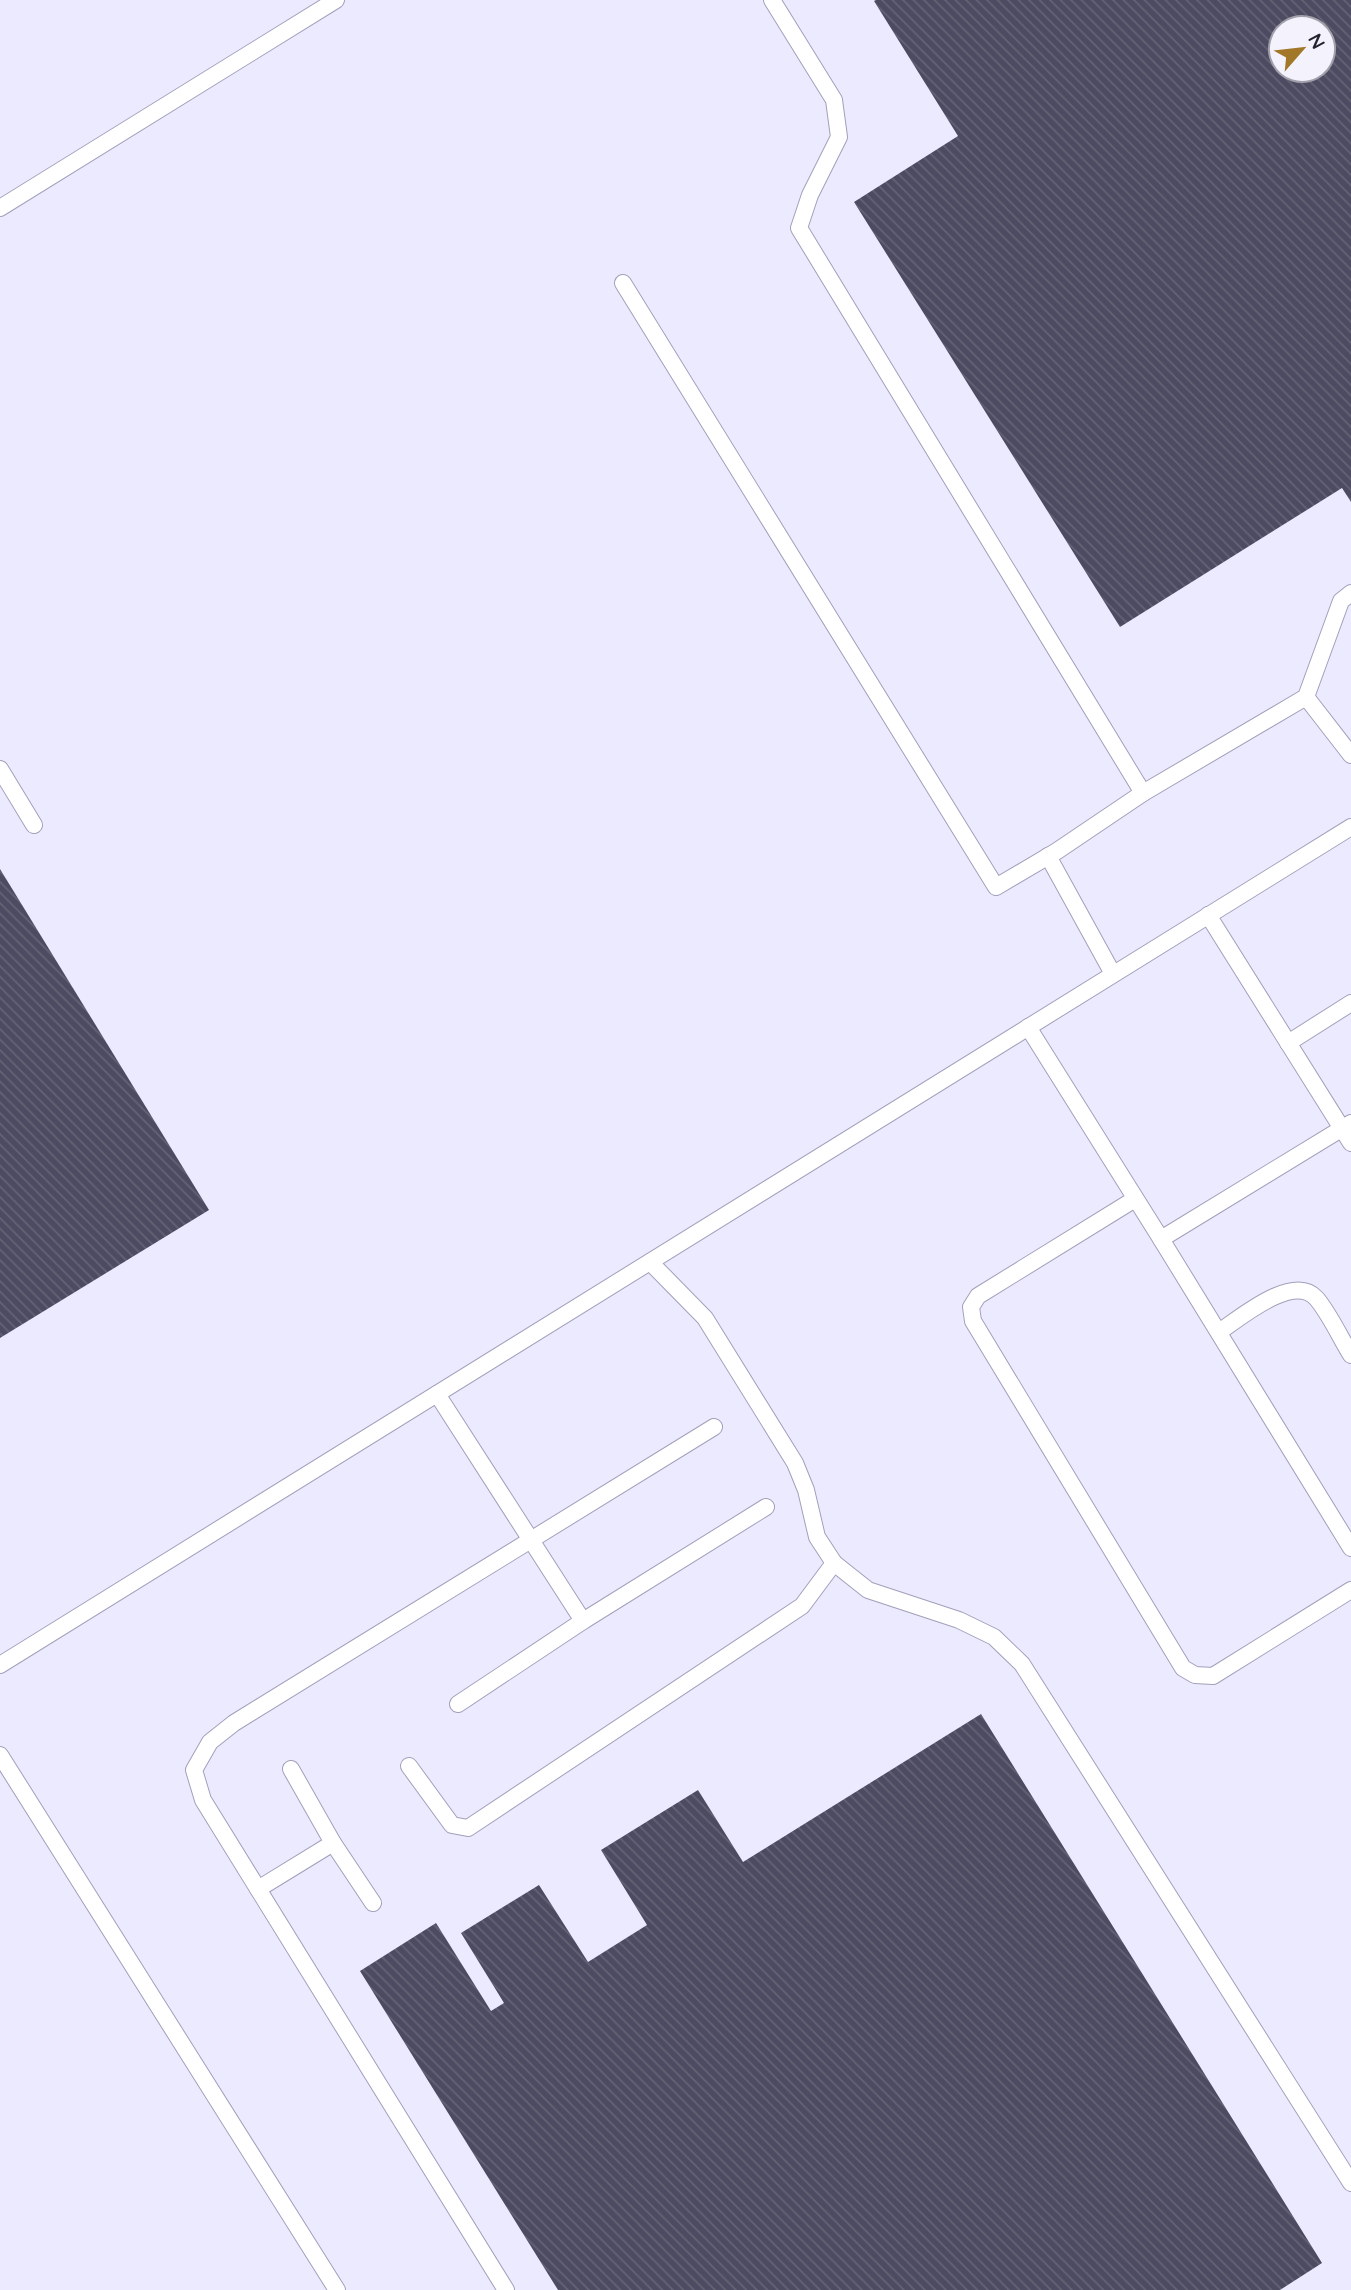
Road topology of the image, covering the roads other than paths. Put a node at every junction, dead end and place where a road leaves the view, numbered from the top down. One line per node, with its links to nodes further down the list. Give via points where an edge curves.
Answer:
1 (336, 0): 3 (lane)
2 (772, 0): 9 (lane, via 834,100 839,137 799,228)
3 (0, 208)
4 (623, 284): 12 (lane, via 996,887)
5 (1351, 593): 6 (lane, via 1341,601)
6 (1307, 697): 7 (lane); 9 (lane)
7 (1351, 755)
8 (0, 769): 10 (lane)
9 (1143, 793): 12 (lane)
10 (34, 825)
11 (1351, 827): 13 (lane)
12 (1048, 856): 14 (lane)
13 (1208, 915): 14 (lane); 17 (lane)
14 (1113, 974): 16 (lane)
15 (1351, 1003): 17 (lane)
16 (1028, 1027): 19 (lane); 21 (lane)
17 (1289, 1043): 18 (lane)
18 (1348, 1131): 20 (lane)
19 (1135, 1199): 20 (lane); 30 (lane, via 978,1296 971,1307 973,1321 1184,1668 1195,1675 1213,1676)
20 (1161, 1240): 22 (lane)
21 (650, 1262): 24 (lane); 29 (lane, via 705,1318 788,1452 806,1490 817,1537)
22 (1219, 1332): 23 (lane, via 1279,1293 1298,1289 1315,1297); 28 (lane)
23 (1351, 1355)
24 (437, 1394): 27 (lane); 32 (lane)
25 (714, 1427): 27 (lane)
26 (766, 1507): 31 (lane)
27 (532, 1540): 31 (lane); 38 (lane, via 210,1742 194,1770 197,1780 204,1800)
28 (1351, 1548)
29 (834, 1563): 35 (lane, via 802,1606 468,1828 452,1825); 40 (lane, via 869,1590 959,1620 994,1637 1021,1664)
30 (1351, 1590)
31 (583, 1621): 33 (lane)
32 (0, 1665)
33 (458, 1704)
34 (0, 1755): 41 (lane)
35 (409, 1766)
36 (291, 1769): 37 (lane)
37 (333, 1843): 38 (lane); 39 (lane)
38 (258, 1888): 42 (lane)
39 (373, 1903)
40 (1351, 2183)
41 (337, 2290)
42 (506, 2290)

